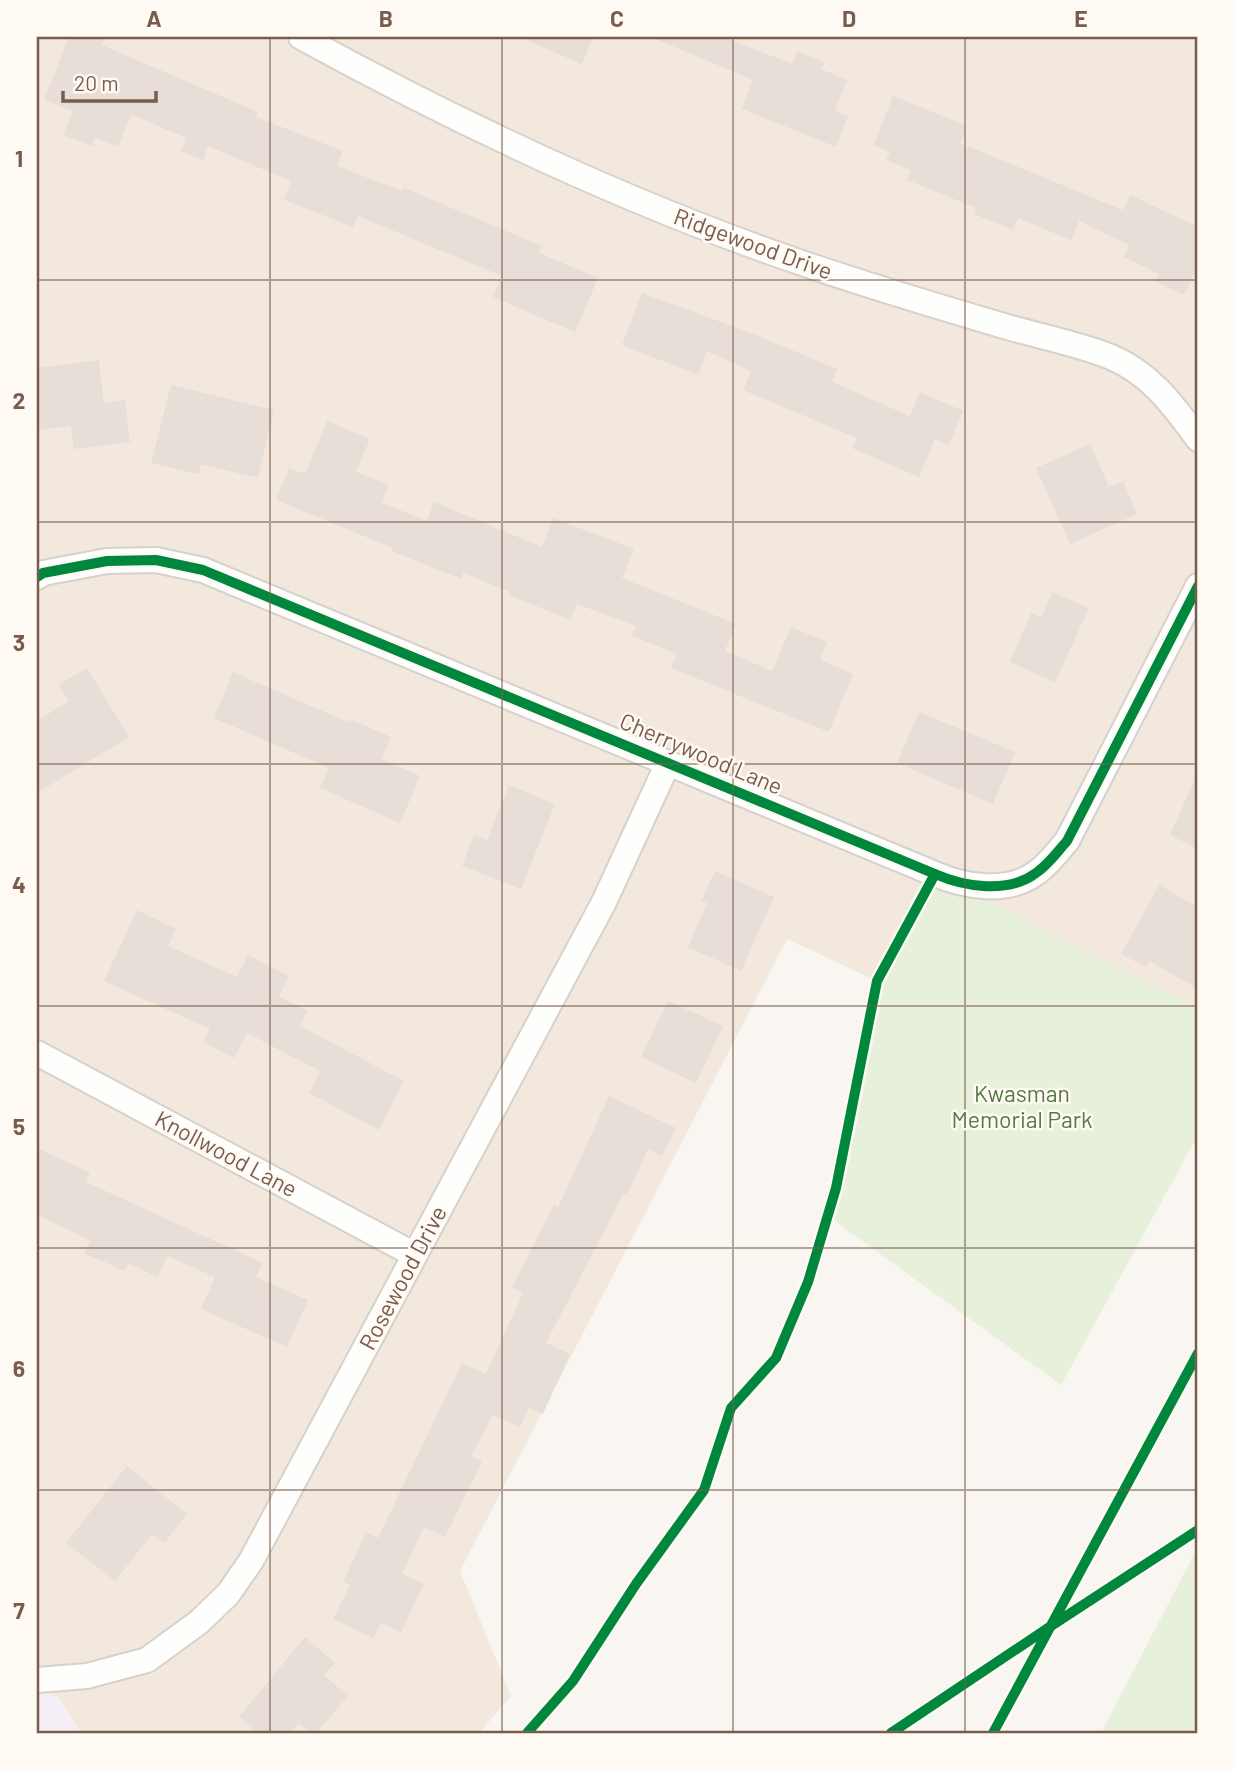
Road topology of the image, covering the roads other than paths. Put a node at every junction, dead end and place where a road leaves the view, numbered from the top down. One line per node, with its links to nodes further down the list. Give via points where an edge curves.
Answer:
1 (302, 37): 2 (street, Ridgewood Drive, via 473,126 679,217 891,293 1110,356 1153,383)
2 (1198, 439)
3 (37, 577): 5 (street, Cherrywood Lane, via 107,561 156,560 203,570)
4 (1198, 586): 5 (street, Cherrywood Lane, via 1067,841 1050,862 1021,881 976,886 956,883)
5 (668, 763): 7 (street, Rosewood Drive, via 604,902)
6 (37, 1053): 7 (street, Knollwood Lane)
7 (415, 1255): 8 (street, Rosewood Drive, via 251,1561 228,1594 200,1622 147,1660 87,1675)
8 (37, 1680)

